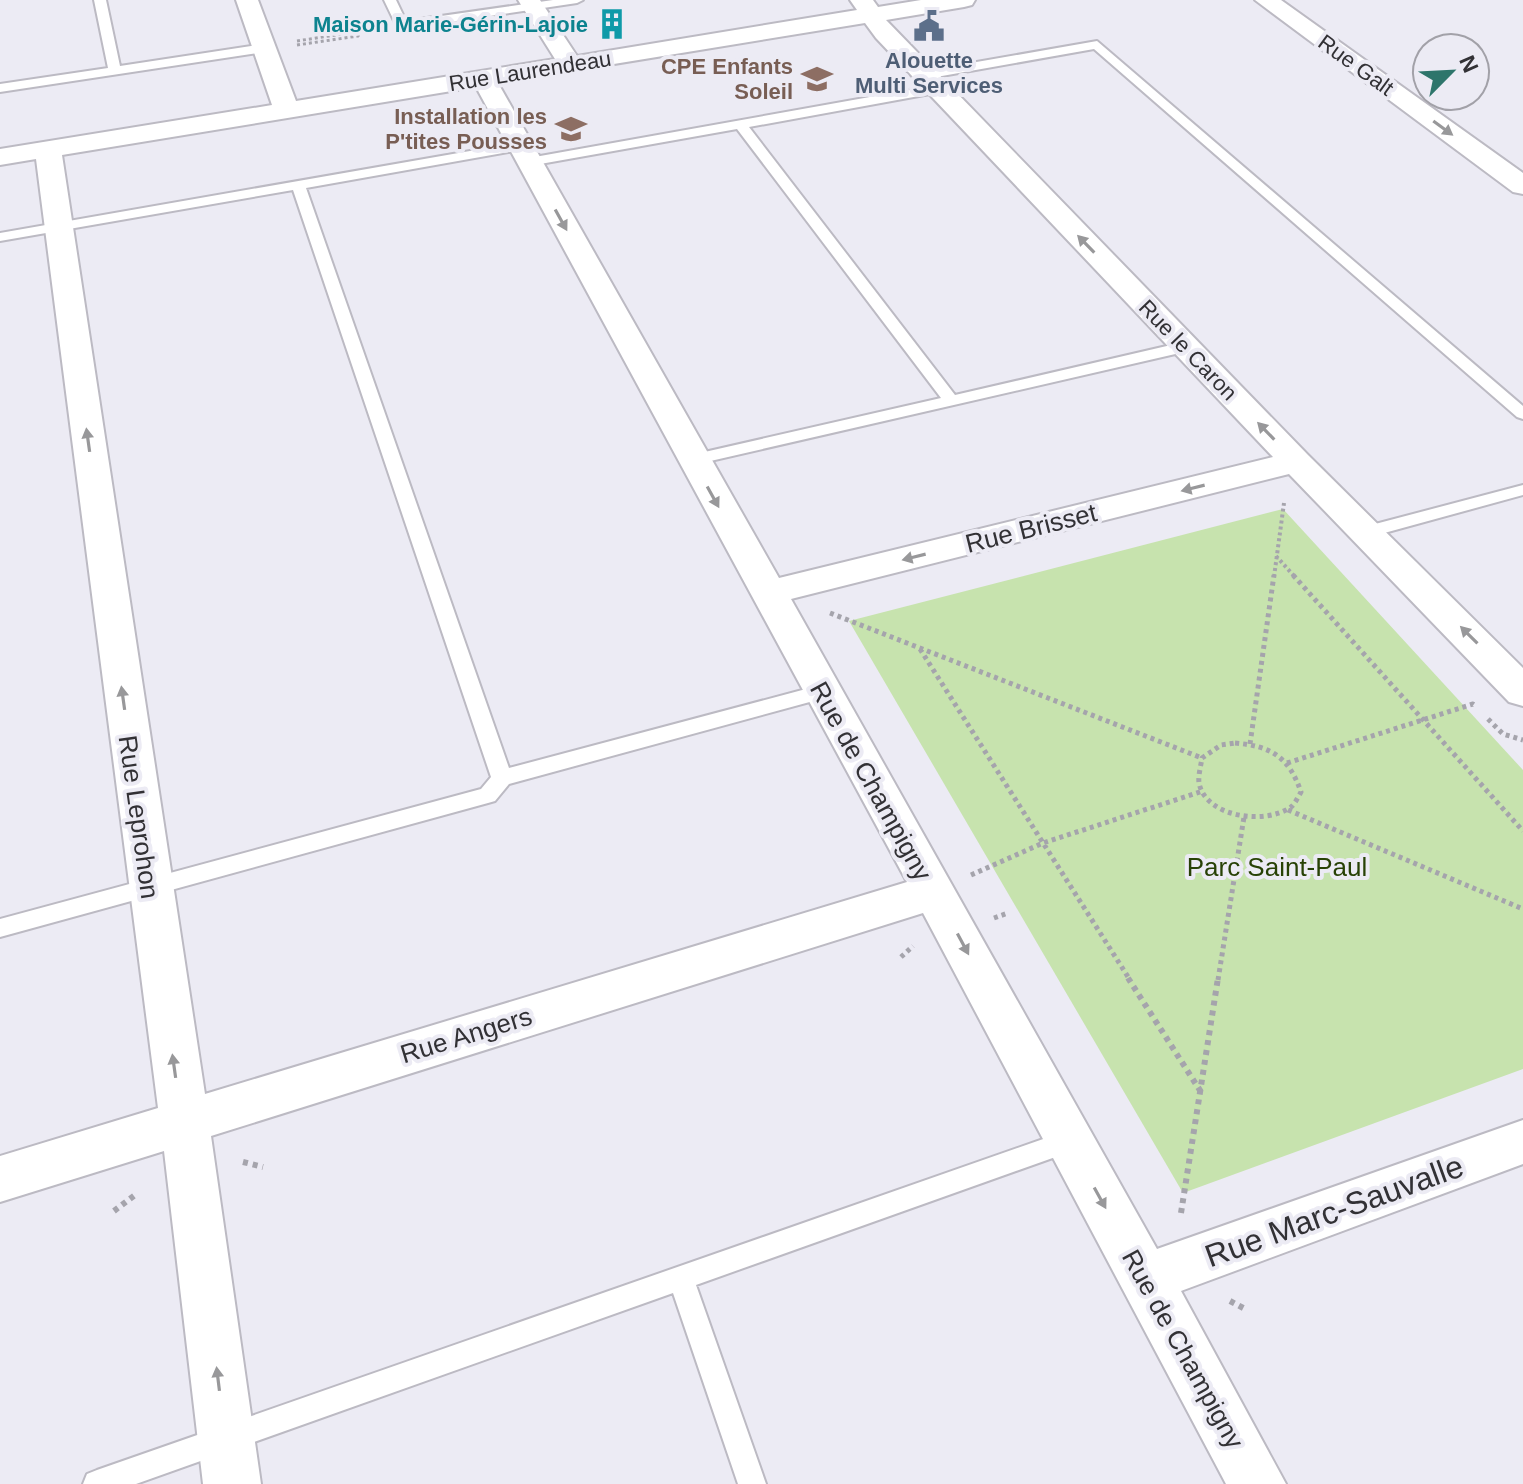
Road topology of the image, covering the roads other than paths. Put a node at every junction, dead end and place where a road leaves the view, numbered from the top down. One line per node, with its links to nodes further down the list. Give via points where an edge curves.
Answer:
1 (100, 0): 11 (lane)
2 (247, 0): 9 (street)
3 (390, 0): 7 (lane, via 402,25)
4 (577, 0): 7 (lane)
5 (964, 0): 8 (street, Rue Laurendeau)
6 (1266, 0): 20 (street, Rue Galt, one-way to 20)
7 (531, 3): 10 (street)
8 (866, 7): 10 (street, Rue Laurendeau); 13 (street, Rue le Caron)
9 (264, 48): 11 (lane); 15 (street)
10 (570, 64): 12 (street, Rue Laurendeau)
11 (115, 70): 14 (lane)
12 (483, 78): 15 (street, Rue Laurendeau); 18 (street, Rue de Champigny)
13 (931, 82): 16 (lane); 24 (street, Rue le Caron, one-way to 13); 26 (lane, via 1097,45)
14 (0, 88)
15 (286, 110): 17 (street, Rue Laurendeau)
16 (740, 124): 18 (lane); 25 (lane)
17 (48, 149): 19 (street, Rue Laurendeau); 22 (street, Rue Leprohon)
18 (525, 154): 21 (lane); 27 (street, Rue de Champigny, one-way to 27)
19 (0, 157)
20 (1517, 175)
21 (298, 185): 22 (lane); 34 (lane)
22 (60, 227): 23 (lane); 35 (street, Rue Leprohon, one-way to 22)
23 (0, 237)
24 (1184, 347): 25 (lane); 28 (street, Rue le Caron, one-way to 24)
25 (951, 400): 27 (lane)
26 (1523, 414)
27 (693, 460): 31 (street, Rue de Champigny, one-way to 31)
28 (1296, 462): 30 (street, Rue le Caron); 31 (street, Rue Brisset, one-way to 31)
29 (1523, 490): 30 (lane)
30 (1366, 532): 32 (street, Rue le Caron, one-way to 30)
31 (767, 593): 33 (street, Rue de Champigny)
32 (1521, 686)
33 (821, 692): 34 (lane); 36 (street, Rue de Champigny)
34 (502, 778): 35 (lane, via 488,795)
35 (149, 886): 37 (lane); 38 (street, Rue Leprohon, one-way to 35)
36 (933, 892): 38 (street, Rue Angers); 39 (street, Rue de Champigny, one-way to 39)
37 (0, 928)
38 (183, 1122): 41 (street, Rue Angers); 44 (street, Rue Leprohon, one-way to 38)
39 (1069, 1141): 42 (lane); 43 (street, Rue de Champigny, one-way to 43)
40 (1523, 1142): 43 (street, Rue Marc-Sauvalle)
41 (0, 1179)
42 (681, 1279): 44 (lane); 47 (lane)
43 (1145, 1279): 48 (street, Rue de Champigny)
44 (226, 1438): 45 (lane); 46 (street, Rue Leprohon)
45 (97, 1484)
46 (232, 1484)
47 (752, 1484)
48 (1257, 1484)

